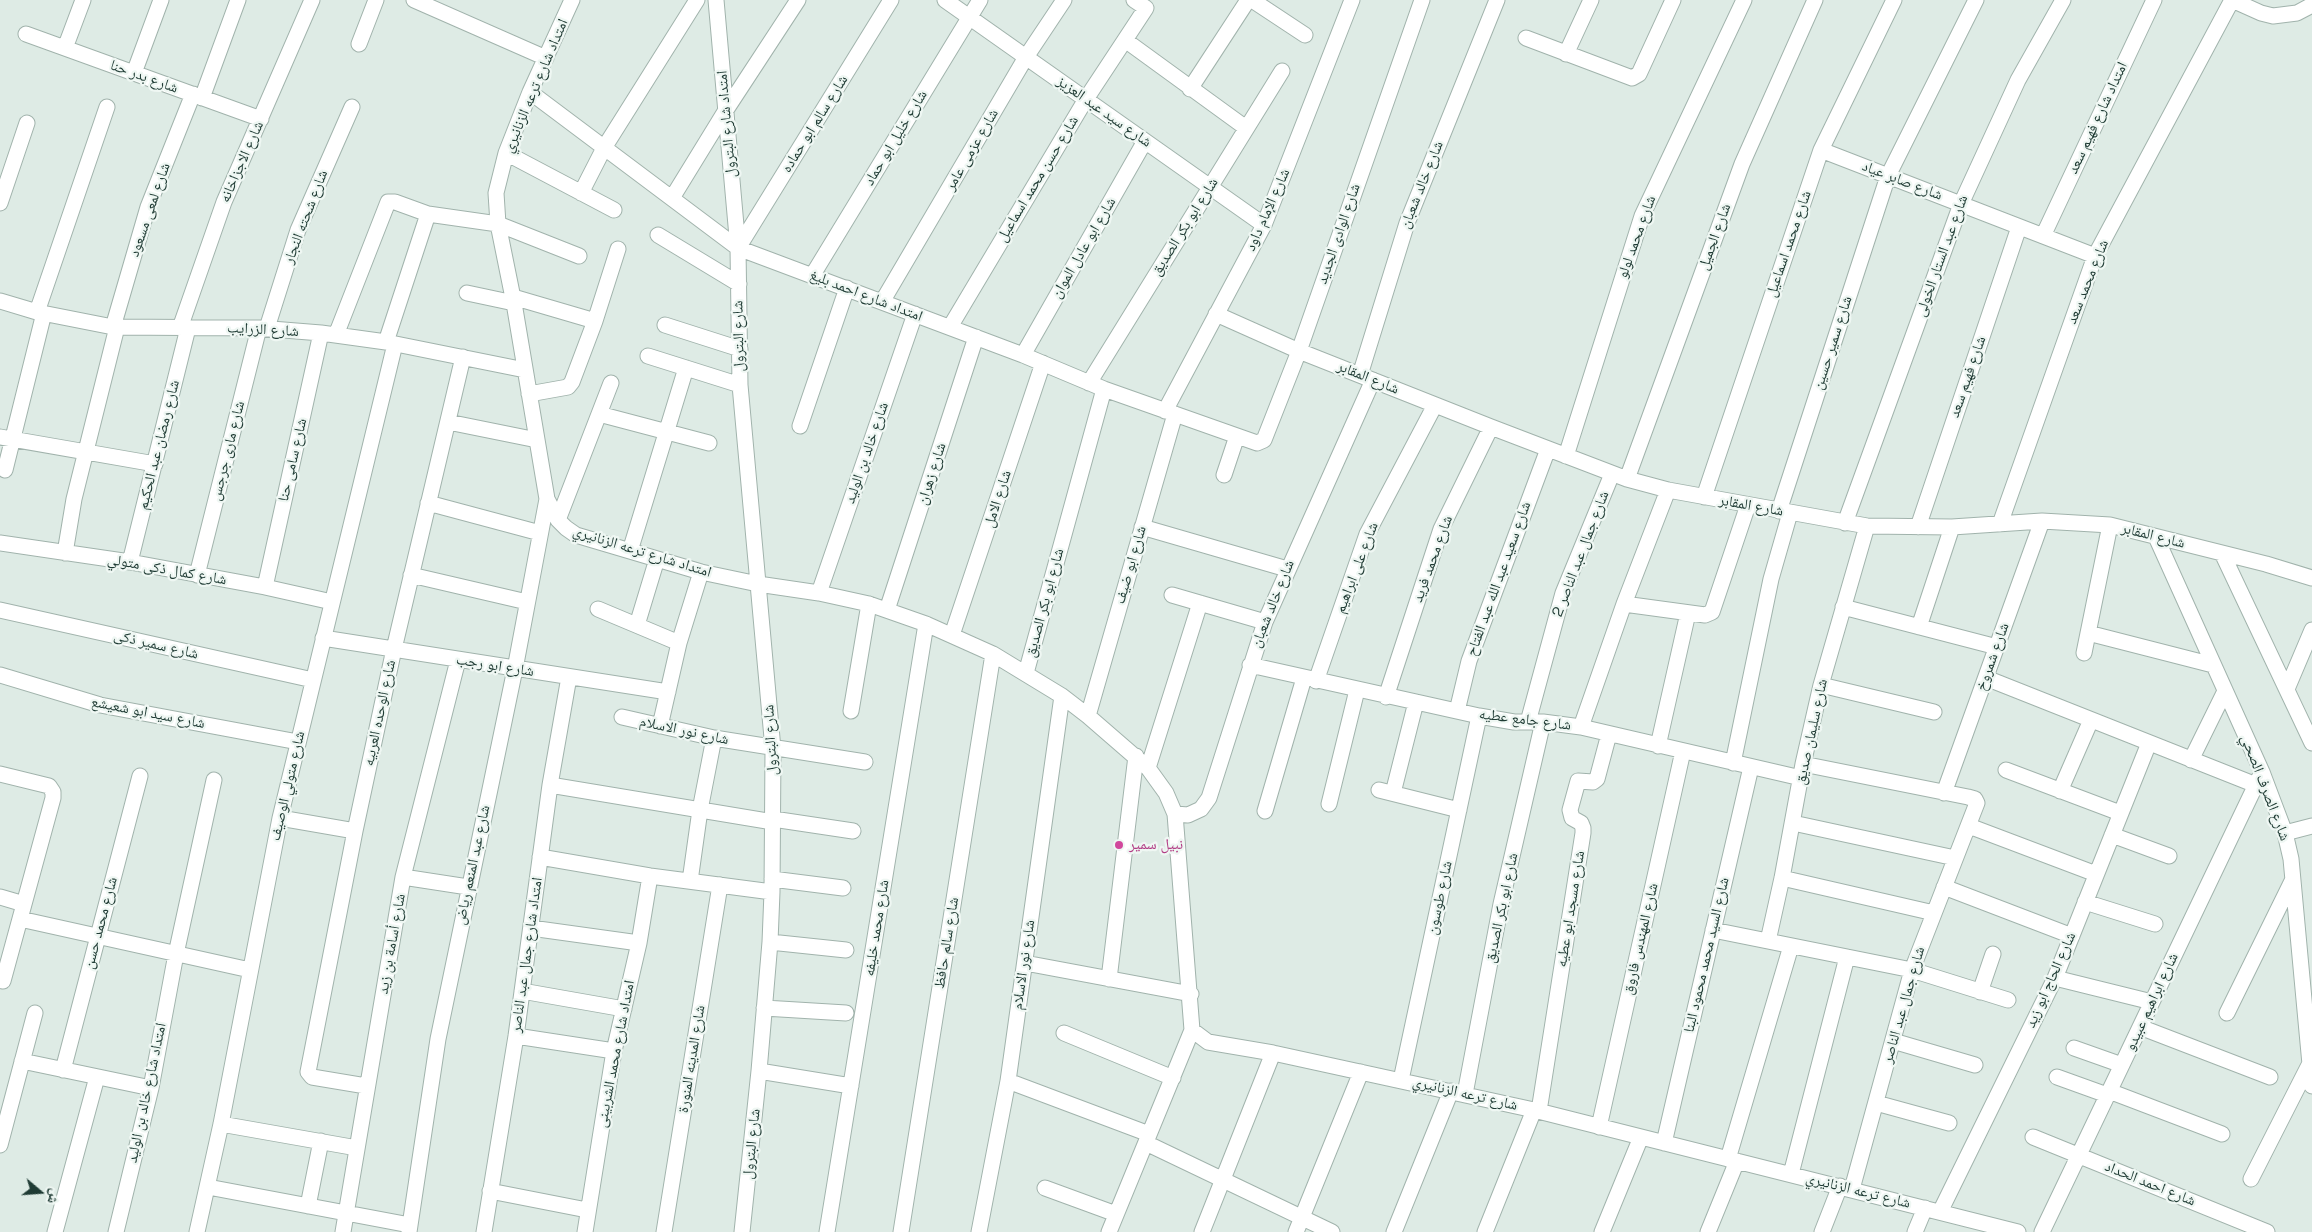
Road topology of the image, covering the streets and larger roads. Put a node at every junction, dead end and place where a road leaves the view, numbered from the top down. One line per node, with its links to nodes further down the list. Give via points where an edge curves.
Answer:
1 (83, 0): 39 (street)
2 (161, 0): 44 (street)
3 (238, 0): 47 (street, شارع لمعى مسعود)
4 (312, 0): 52 (street, شارع الاجزاخانه)
5 (376, 0): 38 (street)
6 (414, 0): 42 (street)
7 (572, 0): 42 (street, امتداد شارع ترعه الزنانيري)
8 (697, 0): 56 (street)
9 (716, 0): 51 (street, امتداد شارع البترول)
10 (798, 0): 51 (street)
11 (891, 0): 72 (street, شارع سالم ابو حماده)
12 (945, 0): 33 (street, شارع سيد عبد العزيز)
13 (980, 0): 33 (street, شارع خليل ابو حماد)
14 (1064, 0): 41 (street, شارع عزمى عامر)
15 (1248, 0): 45 (street)
16 (1252, 0): 32 (street)
17 (1280, 0): 32 (street)
18 (1352, 0): 68 (street, شارع الإمام داود)
19 (1422, 0): 96 (street, شارع الوادى الجديد)
20 (1497, 0): 103 (street, شارع خالد شعبان, via 1407,222)
21 (1591, 0): 40 (street)
22 (1673, 0): 40 (street, via 1639,74 1632,78)
23 (1744, 0): 122 (street, شارع محمد لولو, via 1642,216)
24 (1815, 0): 127 (street, شارع الجميل, via 1742,164)
25 (1894, 0): 57 (street, شارع محمد اسماعيل)
26 (1976, 0): 59 (street, شارع سمير حسين)
27 (2063, 0): 64 (street, شارع عبد الستار الخولى, via 2018,80)
28 (2154, 0): 71 (street, امتداد شارع فهيم سعد)
29 (2232, 0): 31 (street, via 2273,16 2297,13); 75 (street, شارع محمد سعد)
30 (1140, 4): 37 (street, شارع حسن محمد اسماعيل)
31 (2312, 5)
32 (1274, 15): 35 (street)
33 (970, 18): 41 (street, شارع سيد عبد العزيز); 76 (street, شارع خليل ابو حماد)
34 (26, 34): 39 (street, شارع بدر حنا)
35 (1304, 35)
36 (1526, 38): 40 (street)
37 (1125, 40): 45 (street); 48 (street, شارع حسن محمد اسماعيل)
38 (359, 44)
39 (65, 48): 44 (street, شارع بدر حنا)
40 (1566, 54)
41 (1026, 57): 48 (street, شارع سيد عبد العزيز); 82 (street, شارع عزمى عامر)
42 (546, 58): 46 (street, امتداد شارع ترعه الزنانيري)
43 (1282, 71): 54 (street, شارع ابو بكر الصديق)
44 (134, 73): 47 (street, شارع بدر حنا)
45 (1190, 89): 54 (street)
46 (530, 92): 56 (street, امتداد شارع احمد بليغ); 58 (street, امتداد شارع ترعه الزنانيري)
47 (197, 96): 52 (street, شارع بدر حنا); 88 (street, شارع لمعى مسعود, via 148,207)
48 (1086, 99): 55 (street, شارع سيد عبد العزيز); 89 (street, شارع حسن محمد اسماعيل)
49 (108, 107): 83 (street)
50 (352, 107): 91 (street, شارع شحته النجار, via 298,230)
51 (726, 110): 62 (street); 72 (street, امتداد شارع البترول)
52 (261, 120): 90 (street, شارع الاجزاخانه, via 224,202)
53 (27, 123): 63 (street)
54 (1246, 128): 60 (street, شارع ابو بكر الصديق)
55 (1145, 141): 60 (street, شارع سيد عبد العزيز); 97 (street, شارع ابو عادل الموان)
56 (604, 148): 61 (street); 62 (street, امتداد شارع احمد بليغ)
57 (1821, 150): 59 (street, شارع صابر عياد); 129 (street, شارع محمد اسماعيل)
58 (506, 153): 61 (street); 67 (street, امتداد شارع ترعه الزنانيري, via 496,193)
59 (1888, 176): 64 (street, شارع صابر عياد); 133 (street, شارع سمير حسين)
60 (1210, 187): 68 (street, شارع سيد عبد العزيز); 104 (street, شارع ابو بكر الصديق)
61 (581, 193): 65 (street)
62 (672, 198): 72 (street, امتداد شارع احمد بليغ)
63 (0, 203)
64 (1960, 204): 69 (street, شارع صابر عياد); 136 (street, شارع عبد الستار الخولى)
65 (614, 210)
66 (428, 214): 67 (street); 92 (street, شارع سامى حنا, via 392,202 386,205); 94 (street, شارع متولي الوصيف)
67 (498, 224): 74 (street); 80 (street, امتداد شارع ترعه الزنانيري)
68 (1264, 225): 85 (street, شارع الإمام داود)
69 (2019, 226): 71 (street, شارع صابر عياد); 141 (street, شارع فهيم سعد)
70 (658, 235): 77 (street)
71 (2042, 236): 75 (street, شارع صابر عياد)
72 (738, 248): 76 (street, امتداد شارع احمد بليغ); 77 (street, شارع البترول)
73 (618, 249): 86 (street)
74 (579, 256)
75 (2095, 256): 137 (street, شارع محمد سعد)
76 (812, 276): 78 (street, امتداد شارع احمد بليغ)
77 (739, 284): 95 (street, شارع البترول)
78 (847, 288): 82 (street, امتداد شارع احمد بليغ); 113 (street)
79 (467, 293): 80 (street)
80 (513, 300): 86 (street); 102 (street, امتداد شارع ترعه الزنانيري)
81 (0, 301): 83 (street, شارع الزرايب)
82 (882, 302): 84 (street, امتداد شارع احمد بليغ)
83 (41, 313): 88 (street, شارع الزرايب); 117 (street)
84 (915, 314): 89 (street, امتداد شارع احمد بليغ); 158 (street, شارع خالد بن الوليد)
85 (1216, 314): 96 (street, شارع المقابر); 110 (street, شارع الإمام داود)
86 (595, 321): 108 (street, via 568,387)
87 (665, 325): 95 (street)
88 (115, 327): 90 (street, شارع الزرايب); 121 (street, شارع لمعى مسعود)
89 (950, 327): 93 (street, امتداد شارع احمد بليغ)
90 (184, 328): 91 (street, شارع الزرايب); 123 (street, شارع رمضان عبد الحكيم)
91 (263, 328): 92 (street, شارع الزرايب); 153 (street, شارع مارى جرجس)
92 (329, 334): 94 (street, شارع الزرايب); 157 (street, شارع سامى حنا)
93 (976, 337): 97 (street, امتداد شارع احمد بليغ); 168 (street, شارع زهران)
94 (390, 343): 99 (street, شارع الزرايب); 160 (street, شارع متولي الوصيف)
95 (740, 349): 106 (street, شارع البترول)
96 (1299, 351): 103 (street, شارع المقابر); 116 (street, شارع الوادى الجديد, via 1264,440 1257,443)
97 (1023, 355): 100 (street, امتداد شارع احمد بليغ)
98 (648, 356): 101 (street)
99 (463, 357): 102 (street, شارع الزرايب); 112 (street, شارع الوحده العربيه)
100 (1043, 363): 104 (street, امتداد شارع احمد بليغ); 176 (street, شارع الامل)
101 (686, 368): 106 (street); 115 (street)
102 (525, 370): 108 (street, امتداد شارع ترعه الزنانيري)
103 (1367, 378): 109 (street, شارع المقابر); 151 (street, شارع خالد شعبان)
104 (1089, 382): 107 (street, امتداد شارع احمد بليغ)
105 (611, 383): 111 (street)
106 (740, 385): 156 (street, شارع البترول)
107 (1104, 389): 110 (street, امتداد شارع احمد بليغ); 187 (street, شارع ابو بكر الصديق)
108 (529, 394): 118 (street, امتداد شارع ترعه الزنانيري)
109 (1435, 405): 114 (street, شارع المقابر); 192 (street, شارع على ابراهيم, via 1367,534)
110 (1170, 412): 116 (street, امتداد شارع احمد بليغ); 140 (street, شارع ابو ضيف)
111 (599, 414): 115 (street); 134 (street)
112 (448, 422): 118 (street); 131 (street, شارع الوحده العربيه)
113 (800, 426)
114 (1491, 427): 120 (street, شارع المقابر); 199 (street, شارع محمد فريد, via 1441,529)
115 (667, 431): 119 (street); 146 (street)
116 (1237, 436): 126 (street)
117 (6, 438): 121 (street); 124 (street)
118 (537, 440): 130 (street, امتداد شارع ترعه الزنانيري)
119 (709, 443)
120 (1548, 449): 122 (street, شارع المقابر); 202 (street, شارع سعيد عبد الله عبد الفتاح, via 1469,661)
121 (86, 452): 123 (street); 147 (street, شارع لمعى مسعود)
122 (1566, 456): 125 (street, شارع المقابر)
123 (155, 464): 150 (street, شارع رمضان عبد الحكيم)
124 (5, 470)
125 (1612, 474): 127 (street, شارع المقابر); 208 (street, شارع جمال عبد الناصر 2, via 1562,593)
126 (1224, 475)
127 (1627, 479): 128 (street, شارع المقابر)
128 (1668, 490): 129 (street, شارع المقابر); 164 (street)
129 (1704, 497): 132 (street, شارع المقابر)
130 (546, 499): 134 (street, امتداد شارع ترعه الزنانيري); 143 (street, شارع عبد المنعم رياض)
131 (428, 503): 143 (street); 154 (street, شارع الوحده العربيه)
132 (1748, 505): 133 (street, شارع المقابر); 169 (street, via 1714,610 1705,615)
133 (1784, 512): 136 (street, شارع المقابر); 222 (street)
134 (558, 520): 146 (street, امتداد شارع ترعه الزنانيري, via 576,535)
135 (2042, 521): 137 (street, شارع المقابر); 138 (street, شارع المقابر); 179 (street, شارع شمروخ)
136 (1845, 523): 139 (street, شارع المقابر)
137 (2000, 524): 142 (street, شارع المقابر)
138 (2110, 525): 144 (street, شارع المقابر); 175 (street)
139 (1867, 526): 141 (street, شارع المقابر); 165 (street, شارع سليمان صديق)
140 (1142, 527): 151 (street); 204 (street, شارع ابو ضيف)
141 (1918, 527): 142 (street, شارع المقابر)
142 (1952, 527): 173 (street)
143 (540, 533): 161 (street, شارع عبد المنعم رياض)
144 (2156, 537): 148 (street, شارع المقابر); 185 (street, شارع الصرف الصحي)
145 (0, 543): 147 (street, شارع كمال ذكى متولي)
146 (630, 551): 149 (street, امتداد شارع ترعه الزنانيري)
147 (65, 553): 150 (street, شارع كمال ذكى متولي)
148 (2222, 553): 155 (street, شارع المقابر); 194 (street)
149 (658, 559): 152 (street, امتداد شارع ترعه الزنانيري); 172 (street)
150 (130, 562): 153 (street, شارع كمال ذكى متولي)
151 (1287, 569): 170 (street, شارع خالد شعبان)
152 (701, 572): 156 (street, امتداد شارع ترعه الزنانيري); 178 (street)
153 (197, 575): 157 (street, شارع كمال ذكى متولي)
154 (410, 575): 161 (street); 180 (street, شارع الوحده العربيه)
155 (2312, 578)
156 (758, 584): 158 (street, امتداد شارع ترعه الزنانيري); 217 (street, شارع البترول)
157 (264, 587): 160 (street, شارع كمال ذكى متولي)
158 (819, 593): 163 (street, امتداد شارع ترعه الزنانيري)
159 (1172, 595): 162 (street)
160 (332, 602): 177 (street, شارع متولي الوصيف)
161 (527, 602): 186 (street, شارع عبد المنعم رياض)
162 (1200, 603): 170 (street); 224 (street)
163 (869, 604): 168 (street, امتداد شارع ترعه الزنانيري); 201 (street)
164 (1624, 604): 169 (street); 210 (street)
165 (1843, 607): 173 (street); 193 (street, شارع سليمان صديق)
166 (598, 609): 172 (street)
167 (0, 610): 191 (street, شارع سمير ذكى)
168 (887, 610): 171 (street, امتداد شارع ترعه الزنانيري)
169 (1688, 613): 216 (street)
170 (1264, 622): 184 (street, شارع خالد شعبان)
171 (926, 624): 176 (street, امتداد شارع ترعه الزنانيري); 320 (street, شارع محمد خليفه)
172 (637, 625): 178 (street)
173 (1919, 627): 179 (street)
174 (2312, 630): 194 (street)
175 (2088, 633): 181 (street); 185 (street)
176 (952, 635): 182 (street, امتداد شارع ترعه الزنانيري)
177 (323, 638): 180 (street, شارع ابو رجب); 191 (street, شارع متولي الوصيف)
178 (679, 643): 197 (street)
179 (1997, 647): 190 (street, شارع شمروخ)
180 (394, 649): 183 (street, شارع ابو رجب); 245 (street, شارع الوحده العربيه)
181 (2084, 653)
182 (993, 654): 187 (street, امتداد شارع ترعه الزنانيري); 364 (street, شارع سالم حافظ)
183 (458, 660): 186 (street, شارع ابو رجب); 254 (street, شارع أسامة بن زيد)
184 (1250, 665): 192 (street, شارع جامع عطيه); 238 (street, شارع خالد شعبان, via 1209,798 1201,809 1188,815)
185 (2213, 665): 196 (street, شارع الصرف الصحي)
186 (514, 669): 189 (street, شارع ابو رجب); 260 (street, شارع عبد المنعم رياض)
187 (1026, 673): 198 (street, امتداد شارع ترعه الزنانيري)
188 (0, 675): 213 (street, شارع سيد ابو شعيشع, via 100,705)
189 (569, 677): 197 (street, شارع ابو رجب); 231 (street, امتداد شارع جمال عبد الناصر)
190 (1986, 678): 207 (street); 233 (street, شارع شمروخ)
191 (313, 680): 213 (street, شارع متولي الوصيف)
192 (1310, 680): 195 (street, شارع جامع عطيه); 237 (street, شارع على ابراهيم)
193 (1821, 685): 203 (street); 226 (street, شارع سليمان صديق)
194 (2287, 689): 215 (street)
195 (1356, 690): 199 (street, شارع جامع عطيه); 234 (street)
196 (2225, 691): 220 (street); 229 (street, شارع الصرف الصحي)
197 (668, 692): 209 (street)
198 (1062, 696): 204 (street, امتداد شارع ترعه الزنانيري); 281 (street, شارع نور الاسلام)
199 (1386, 697): 200 (street, شارع جامع عطيه)
200 (1416, 702): 202 (street, شارع جامع عطيه); 236 (street, via 1386,792)
201 (852, 711)
202 (1457, 711): 205 (street, شارع جامع عطيه)
203 (1934, 712)
204 (1088, 716): 219 (street, امتداد شارع ترعه الزنانيري)
205 (1479, 716): 208 (street, شارع جامع عطيه); 236 (street, شارع طوسون)
206 (622, 717): 209 (street, شارع نور الاسلام)
207 (2090, 720): 214 (street); 232 (street)
208 (1536, 722): 210 (street, شارع جامع عطيه); 323 (street, شارع ابو بكر الصديق, via 1501,904)
209 (660, 726): 212 (street, شارع نور الاسلام)
210 (1581, 727): 211 (street, شارع جامع عطيه)
211 (1609, 734): 216 (street, شارع جامع عطيه); 326 (street, شارع مسجد ابو عطيه, via 1597,780 1578,781 1570,810 1583,833)
212 (714, 738): 217 (street, شارع نور الاسلام); 235 (street)
213 (298, 742): 240 (street, شارع متولي الوصيف)
214 (2149, 743): 220 (street); 239 (street, شارع الحاج ابو زيد)
215 (2312, 743)
216 (1658, 746): 218 (street, شارع جامع عطيه)
217 (773, 749): 221 (street, شارع نور الاسلام); 241 (street, شارع البترول)
218 (1683, 751): 222 (street, شارع جامع عطيه); 329 (street, شارع المهندس فاروق)
219 (1136, 756): 224 (street); 285 (street)
220 (2191, 760): 229 (street)
221 (865, 762)
222 (1733, 763): 223 (street, شارع جامع عطيه)
223 (1751, 767): 226 (street, شارع جامع عطيه); 270 (street, شارع السيد محمد محمود البنا)
224 (1148, 768): 238 (street, via 1166,793)
225 (2006, 770): 232 (street)
226 (1802, 771): 233 (street, شارع جامع عطيه); 242 (street, شارع سليمان صديق)
227 (0, 774): 265 (street, via 49,786 53,792)
228 (140, 776): 272 (street, شارع محمد حسن)
229 (2259, 779): 247 (street, شارع الصرف الصحي); 291 (street, شارع ابراهيم عبيدو)
230 (214, 780): 278 (street, امتداد شارع خالد بن الوليد)
231 (550, 785): 235 (street); 250 (street, امتداد شارع جمال عبد الناصر)
232 (2060, 791): 239 (street)
233 (1944, 793): 243 (street, شارع جمال عبد الناصر, via 1975,799 1976,809)
234 (1329, 804)
235 (700, 810): 241 (street); 256 (street)
236 (1459, 810): 317 (street, شارع طوسون)
237 (1265, 811)
238 (1175, 814): 289 (street)
239 (2120, 814): 248 (street, شارع الحاج ابو زيد)
240 (280, 818): 245 (street); 282 (street, شارع متولي الوصيف)
241 (773, 821): 246 (street); 259 (street, شارع البترول)
242 (1793, 823): 251 (street); 255 (street, شارع سليمان صديق)
243 (1969, 826): 251 (street, شارع جمال عبد الناصر); 252 (street)
244 (2312, 826): 247 (street)
245 (355, 831): 319 (street, شارع الوحده العربيه, via 308,1072 312,1076)
246 (853, 831)
247 (2285, 833): 257 (street, شارع الصرف الصحي)
248 (2112, 835): 249 (street); 252 (street, شارع الحاج ابو زيد)
249 (2169, 856)
250 (540, 857): 253 (street); 269 (street, امتداد شارع جمال عبد الناصر)
251 (1956, 858): 262 (street, شارع جمال عبد الناصر)
252 (2096, 874): 264 (street, شارع الحاج ابو زيد)
253 (650, 876): 256 (street); 275 (street, امتداد شارع محمد الشربينى)
254 (403, 877): 260 (street); 319 (street, شارع أسامة بن زيد)
255 (1782, 878): 266 (street); 273 (street, شارع سليمان صديق)
256 (690, 881): 258 (street)
257 (2292, 881): 292 (street, شارع الصرف الصحي); 297 (street)
258 (720, 885): 259 (street); 361 (street, شارع المدينه المنورة)
259 (772, 885): 261 (street); 274 (street, شارع البترول)
260 (468, 887): 354 (street, شارع عبد المنعم رياض, via 438,1039)
261 (843, 888)
262 (1944, 888): 266 (street, شارع جمال عبد الناصر); 271 (street)
263 (0, 897): 265 (street)
264 (2086, 902): 268 (street); 271 (street, شارع الحاج ابو زيد)
265 (24, 904): 267 (street)
266 (1934, 913): 283 (street, شارع جمال عبد الناصر)
267 (20, 919): 272 (street); 286 (street)
268 (2155, 924)
269 (531, 928): 275 (street); 287 (street, امتداد شارع جمال عبد الناصر)
270 (1713, 930): 273 (street); 335 (street, شارع السيد محمد محمود البنا)
271 (2072, 936): 284 (street, شارع الحاج ابو زيد)
272 (98, 937): 278 (street); 310 (street, شارع محمد حسن)
273 (1768, 941): 276 (street)
274 (770, 942): 277 (street); 293 (street, شارع البترول)
275 (639, 943): 294 (street, امتداد شارع محمد الشربينى)
276 (1791, 946): 280 (street); 339 (street)
277 (846, 950)
278 (176, 954): 282 (street); 322 (street, امتداد شارع خالد بن الوليد)
279 (1993, 954): 288 (street)
280 (1847, 957): 283 (street); 340 (street)
281 (1025, 963): 285 (street); 318 (street, شارع نور الاسلام)
282 (250, 970): 328 (street, شارع متولي الوصيف)
283 (1912, 970): 288 (street); 302 (street, شارع جمال عبد الناصر)
284 (2055, 978): 291 (street); 350 (street, شارع الحاج ابو زيد)
285 (1109, 979): 289 (street)
286 (3, 981)
287 (522, 990): 294 (street); 301 (street, امتداد شارع جمال عبد الناصر)
288 (1980, 992): 290 (street)
289 (1190, 994): 299 (street)
290 (2008, 1000)
291 (2152, 1002): 298 (street, شارع ابراهيم عبيدو)
292 (2308, 1002): 309 (street, شارع الصرف الصحي)
293 (764, 1008): 296 (street); 311 (street, شارع البترول)
294 (624, 1009): 304 (street, امتداد شارع محمد الشربينى)
295 (35, 1013): 306 (street)
296 (846, 1013)
297 (2227, 1013)
298 (2140, 1027): 308 (street, شارع ابراهيم عبيدو); 315 (street)
299 (1192, 1030): 305 (street, شارع ترعه الزنانيري, via 1208,1042); 316 (street)
300 (1064, 1033): 316 (street)
301 (516, 1036): 304 (street); 346 (street, امتداد شارع جمال عبد الناصر)
302 (1893, 1041): 307 (street); 325 (street, شارع جمال عبد الناصر)
303 (2074, 1048): 308 (street)
304 (614, 1051): 349 (street, امتداد شارع محمد الشربينى)
305 (1273, 1053): 312 (street, شارع ترعه الزنانيري); 342 (street)
306 (22, 1061): 310 (street); 336 (street)
307 (1975, 1065)
308 (2122, 1065): 324 (street, شارع ابراهيم عبيدو)
309 (2309, 1065): 321 (street, شارع الصرف الصحي); 341 (street)
310 (63, 1070): 314 (street)
311 (759, 1071): 320 (street); 362 (street, شارع البترول)
312 (1361, 1072): 317 (street, شارع ترعه الزنانيري); 353 (street)
313 (2057, 1076): 324 (street)
314 (97, 1077): 322 (street); 355 (street)
315 (2270, 1077)
316 (1172, 1078): 332 (street)
317 (1400, 1080): 323 (street, شارع ترعه الزنانيري)
318 (1008, 1081): 332 (street); 365 (street, شارع نور الاسلام)
319 (366, 1086): 337 (street, شارع أسامة بن زيد)
320 (851, 1086): 363 (street, شارع محمد خليفه)
321 (2312, 1086)
322 (151, 1088): 356 (street, امتداد شارع خالد بن الوليد)
323 (1458, 1092): 326 (street, شارع ترعه الزنانيري); 370 (street, شارع ابو بكر الصديق)
324 (2108, 1093): 330 (street); 338 (street, شارع ابراهيم عبيدو)
325 (1876, 1103): 327 (street); 344 (street, شارع جمال عبد الناصر)
326 (1537, 1111): 329 (street, شارع ترعه الزنانيري); 371 (street)
327 (1948, 1123)
328 (221, 1124): 334 (street); 343 (street, شارع متولي الوصيف)
329 (1599, 1127): 333 (street, شارع ترعه الزنانيري)
330 (2222, 1134)
331 (2033, 1137): 338 (street, شارع احمد الحداد)
332 (1148, 1138): 342 (street); 352 (street)
333 (1641, 1138): 335 (street, شارع ترعه الزنانيري); 372 (street)
334 (321, 1141): 337 (street); 347 (street)
335 (1664, 1143): 339 (street, شارع ترعه الزنانيري)
336 (0, 1145)
337 (357, 1148): 351 (street, شارع أسامة بن زيد)
338 (2079, 1156): 377 (street, شارع ابراهيم عبيدو); 378 (street, شارع احمد الحداد)
339 (1733, 1160): 340 (street, شارع ترعه الزنانيري); 373 (street)
340 (1791, 1174): 344 (street, شارع ترعه الزنانيري)
341 (2251, 1179)
342 (1223, 1180): 353 (street); 367 (street)
343 (208, 1187): 347 (street); 357 (street, شارع متولي الوصيف)
344 (1846, 1187): 348 (street, شارع ترعه الزنانيري); 374 (street, شارع جمال عبد الناصر)
345 (1045, 1188): 352 (street)
346 (490, 1191): 349 (street); 359 (street, امتداد شارع جمال عبد الناصر)
347 (308, 1206): 351 (street)
348 (1925, 1208): 350 (street, شارع ترعه الزنانيري); 375 (street)
349 (587, 1210): 360 (street, امتداد شارع محمد الشربينى)
350 (1940, 1212): 376 (street, شارع ترعه الزنانيري)
351 (347, 1213): 354 (street); 358 (street, شارع أسامة بن زيد)
352 (1116, 1214): 366 (street)
353 (1302, 1218): 368 (street); 369 (street)
354 (410, 1228)
355 (55, 1232)
356 (116, 1232)
357 (198, 1232)
358 (344, 1232)
359 (484, 1232)
360 (585, 1232)
361 (664, 1232)
362 (742, 1232)
363 (827, 1232)
364 (901, 1232)
365 (979, 1232)
366 (1109, 1232)
367 (1202, 1232)
368 (1296, 1232)
369 (1332, 1232)
370 (1394, 1232)
371 (1485, 1232)
372 (1602, 1232)
373 (1708, 1232)
374 (1822, 1232)
375 (1915, 1232)
376 (2018, 1232)
377 (2042, 1232)
378 (2267, 1232)

